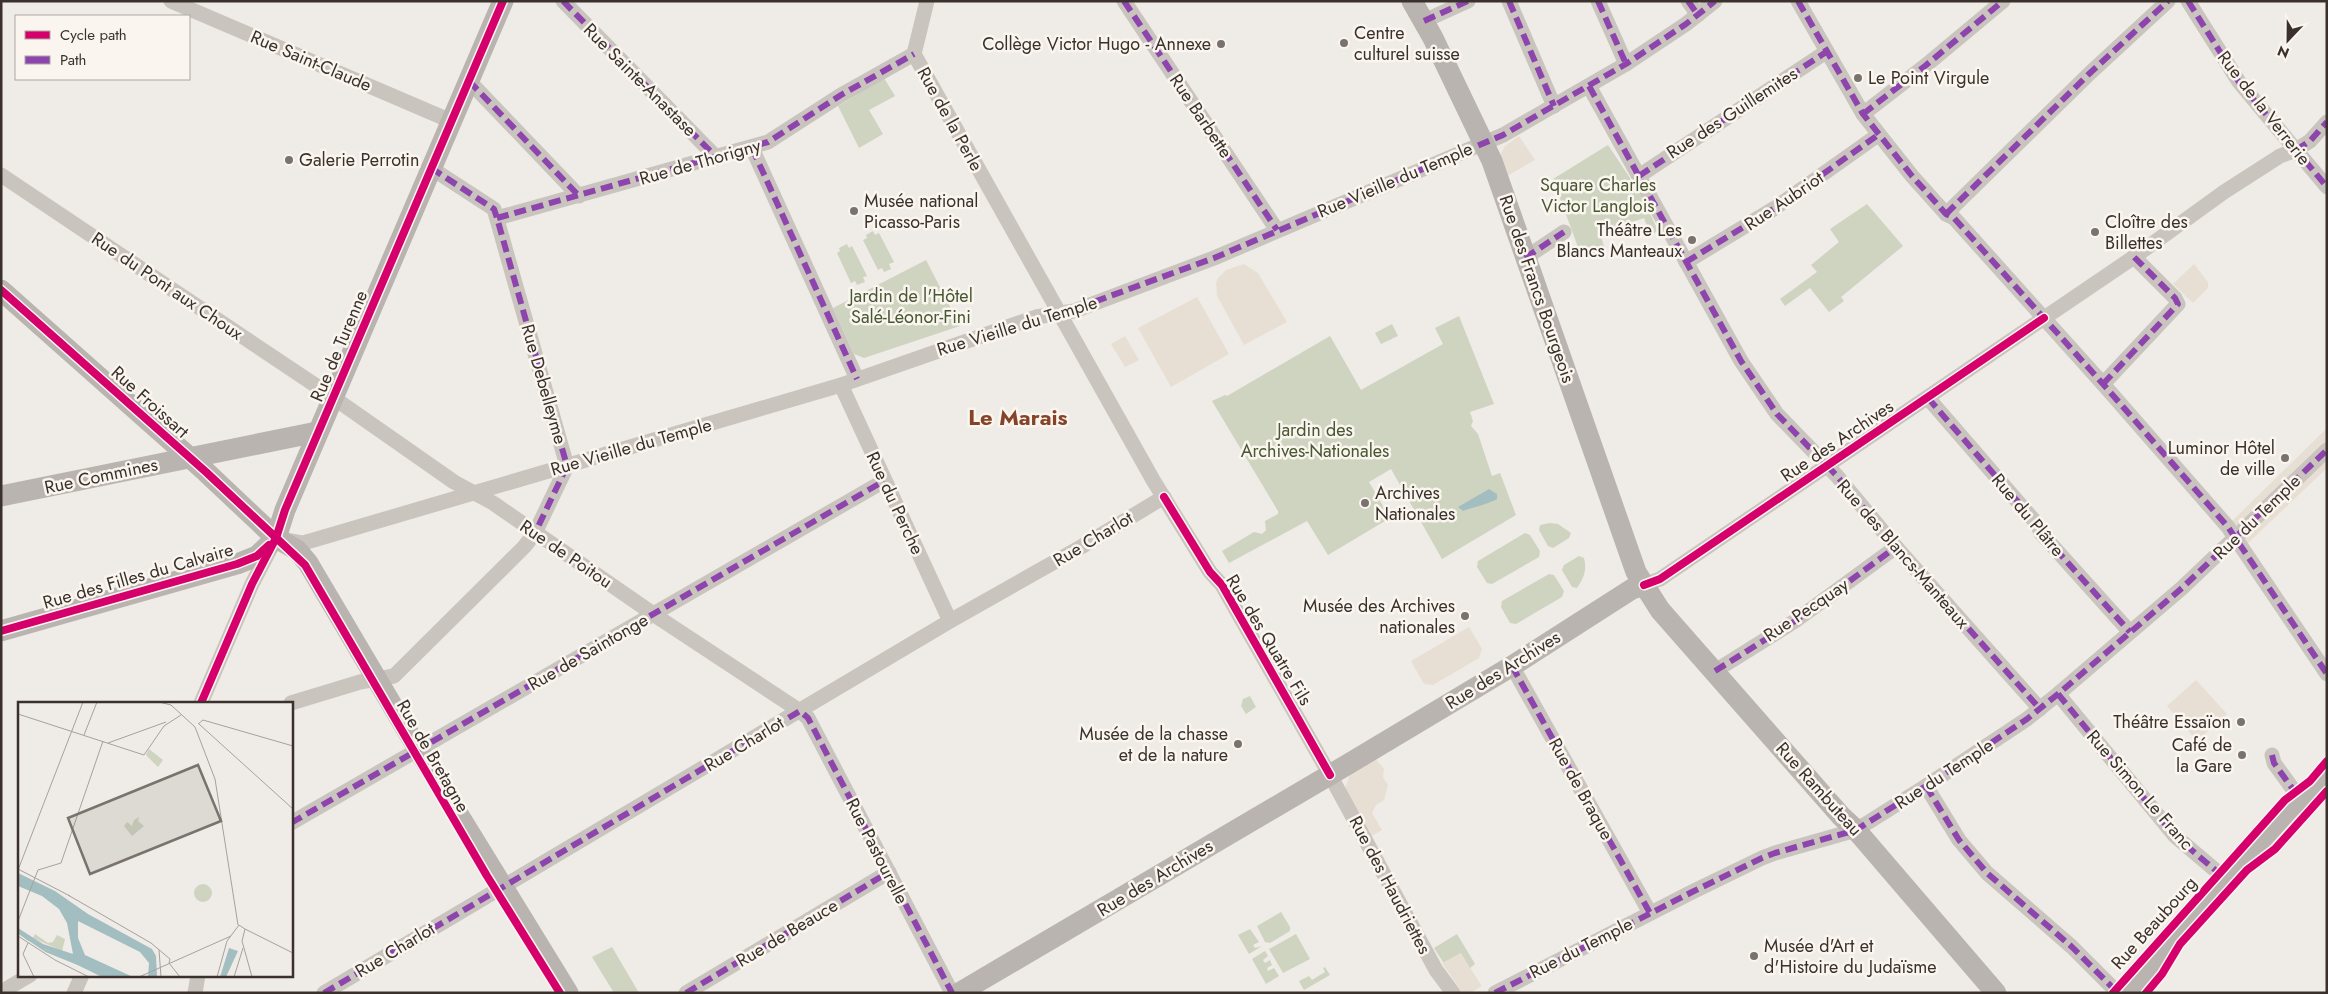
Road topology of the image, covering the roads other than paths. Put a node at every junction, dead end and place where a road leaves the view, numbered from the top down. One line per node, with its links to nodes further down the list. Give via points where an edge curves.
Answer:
1 (171, 1): 25 (street, Rue Saint-Claude)
2 (503, 1): 21 (street, Rue de Turenne)
3 (563, 1): 31 (street, Rue Sainte-Anastase)
4 (927, 1): 19 (street)
5 (1124, 1): 39 (street, Rue Barbette)
6 (1412, 1): 17 (street, Rue des Francs Bourgeois)
7 (1468, 1): 17 (street)
8 (1509, 1): 23 (street)
9 (1598, 1): 20 (street)
10 (1688, 1): 16 (street)
11 (1715, 1): 16 (street, Rue Vieille du Temple)
12 (1798, 1): 18 (street)
13 (2003, 1): 24 (street)
14 (2168, 1): 37 (street)
15 (2188, 1): 30 (street, Rue de la Verrerie, via 2240,82)
16 (1698, 15): 20 (street, Rue Vieille du Temple)
17 (1424, 20): 28 (street, Rue des Francs Bourgeois)
18 (1826, 52): 24 (street); 34 (street, Rue des Guillemites)
19 (914, 54): 29 (street, Rue de Thorigny, via 841,95 768,142); 45 (street, Rue de la Perle)
20 (1626, 64): 22 (street, Rue Vieille du Temple)
21 (468, 81): 25 (street, Rue de Turenne); 36 (street)
22 (1589, 86): 23 (street, Rue Vieille du Temple); 34 (street, Rue des Blancs-Manteaux)
23 (1554, 106): 28 (street, Rue Vieille du Temple)
24 (1863, 114): 27 (street)
25 (452, 121): 32 (street, Rue de Turenne)
26 (2327, 122): 30 (street, Rue des Archives, via 2310,141)
27 (1878, 135): 37 (street); 43 (street, Rue Aubriot, via 1766,213)
28 (1485, 143): 39 (street, Rue Vieille du Temple); 42 (street, Rue des Francs Bourgeois)
29 (752, 148): 31 (street, Rue de Thorigny); 47 (street)
30 (2296, 150): 35 (street, Rue de la Verrerie); 41 (street, Rue des Archives, via 2280,156 2224,192)
31 (717, 158): 36 (street, Rue de Thorigny)
32 (431, 168): 38 (street, Rue Debelleyme, via 494,209); 50 (street, Rue de Turenne)
33 (1, 175): 50 (street, Rue du Pont aux Choux)
34 (1639, 176): 43 (street, Rue des Blancs-Manteaux)
35 (2327, 187)
36 (579, 196): 38 (street, Rue de Thorigny)
37 (1946, 214): 46 (street, via 1954,218)
38 (497, 218): 55 (street, Rue Debelleyme)
39 (1277, 230): 45 (street, Rue Vieille du Temple, via 1214,258)
40 (1564, 232): 42 (street)
41 (2134, 256): 46 (street, Rue des Archives); 48 (street, via 2176,298 2178,304)
42 (1525, 258): 65 (street, Rue des Francs Bourgeois, via 1636,572)
43 (1686, 262): 56 (street, Rue des Blancs-Manteaux, via 1741,361 1777,414)
44 (1, 290): 54 (street, Rue Froissart)
45 (1061, 314): 47 (street, Rue Vieille du Temple, via 1036,317); 60 (street, Rue des Quatre Fils)
46 (2044, 318): 48 (street); 51 (street, Rue des Archives)
47 (857, 379): 49 (street, Rue Vieille du Temple)
48 (2103, 384): 63 (street)
49 (841, 385): 55 (street, Rue Vieille du Temple); 57 (street, Rue du Perche)
50 (333, 398): 52 (street, Rue de Turenne); 58 (street, Rue de Poitou, via 454,482)
51 (1928, 398): 56 (street, Rue des Archives); 69 (street, Rue du Plâtre, via 2038,525 2041,533)
52 (318, 432): 54 (street, Rue Commines); 62 (street, Rue de Turenne)
53 (2327, 450): 63 (street, Rue du Temple)
54 (189, 457): 59 (street, Rue Commines); 62 (street, Rue Froissart)
55 (567, 466): 58 (street, Rue Vieille du Temple); 61 (street, Rue Debelleyme)
56 (1826, 466): 64 (street, Rue des Blancs-Manteaux); 65 (street, Rue des Archives, via 1660,579)
57 (884, 481): 66 (street, Rue de Saintonge); 67 (street, Rue du Perche)
58 (474, 492): 61 (street, Rue de Poitou); 62 (street, Rue Vieille du Temple, via 317,539 302,542)
59 (1, 496)
60 (1164, 497): 67 (street, Rue Charlot); 81 (street, Rue des Quatre Fils, via 1210,572 1222,585)
61 (535, 533): 66 (street, Rue de Poitou); 73 (street, Rue Debelleyme, via 394,676)
62 (276, 538): 68 (street, Rue des Filles du Calvaire, via 257,556 237,564); 73 (street, Rue de Bretagne, via 297,550 308,563); 75 (street, Rue de Turenne, via 252,584)
63 (2235, 538): 69 (street, Rue du Temple); 72 (street)
64 (1896, 547): 71 (street, Rue Pecquay, via 1795,621); 77 (street, Rue des Blancs-Manteaux)
65 (1644, 585): 70 (street, Rue des Archives, via 1632,589); 71 (street, Rue Rambuteau, via 1660,610)
66 (654, 614): 78 (street, Rue de Poitou); 79 (street, Rue de Saintonge)
67 (950, 621): 78 (street, Rue Charlot)
68 (1, 631)
69 (2130, 632): 74 (street, Rue du Temple)
70 (1512, 666): 81 (street, Rue des Archives); 90 (street, Rue de Braque)
71 (1715, 671): 86 (street, Rue Rambuteau)
72 (2327, 674)
73 (378, 680): 76 (street, Rue Debelleyme, via 360,682); 79 (street, Rue de Bretagne)
74 (2058, 694): 77 (street, Rue du Temple); 88 (street, Rue Simon Le Franc, via 2175,836)
75 (201, 702)
76 (292, 703)
77 (2040, 709): 83 (street, Rue du Temple)
78 (800, 711): 87 (street, Rue Pastourelle, via 808,718); 89 (street, Rue Charlot)
79 (418, 748): 85 (street, Rue de Saintonge); 89 (street, Rue de Bretagne)
80 (2272, 755): 84 (street, via 2274,763)
81 (1330, 775): 101 (street, Rue des Archives); 102 (street, Rue des Haudriettes, via 1436,970)
82 (2327, 775): 84 (street, Rue Beaubourg)
83 (1926, 786): 86 (street, Rue du Temple); 105 (street, via 1959,840 1987,873 2072,947)
84 (2300, 798): 88 (street, Rue Beaubourg)
85 (292, 821)
86 (1856, 830): 90 (street, Rue du Temple, via 1775,853); 104 (street, Rue Rambuteau)
87 (889, 872): 99 (street, Rue de Beauce); 100 (street, Rue Pastourelle)
88 (2227, 880): 106 (street, Rue Beaubourg, via 2168,944 2150,974)
89 (503, 887): 94 (street, Rue de Bretagne); 98 (street, Rue Charlot)
90 (1650, 912): 103 (street, Rue du Temple)
91 (28, 976): 95 (street)
92 (82, 976): 96 (street)
93 (198, 976): 97 (street)
94 (560, 990)
95 (1, 992)
96 (74, 993)
97 (195, 993)
98 (324, 993)
99 (686, 993)
100 (952, 993)
101 (959, 993)
102 (1453, 993)
103 (1495, 993)
104 (1996, 993)
105 (2118, 993)
106 (2133, 993)

